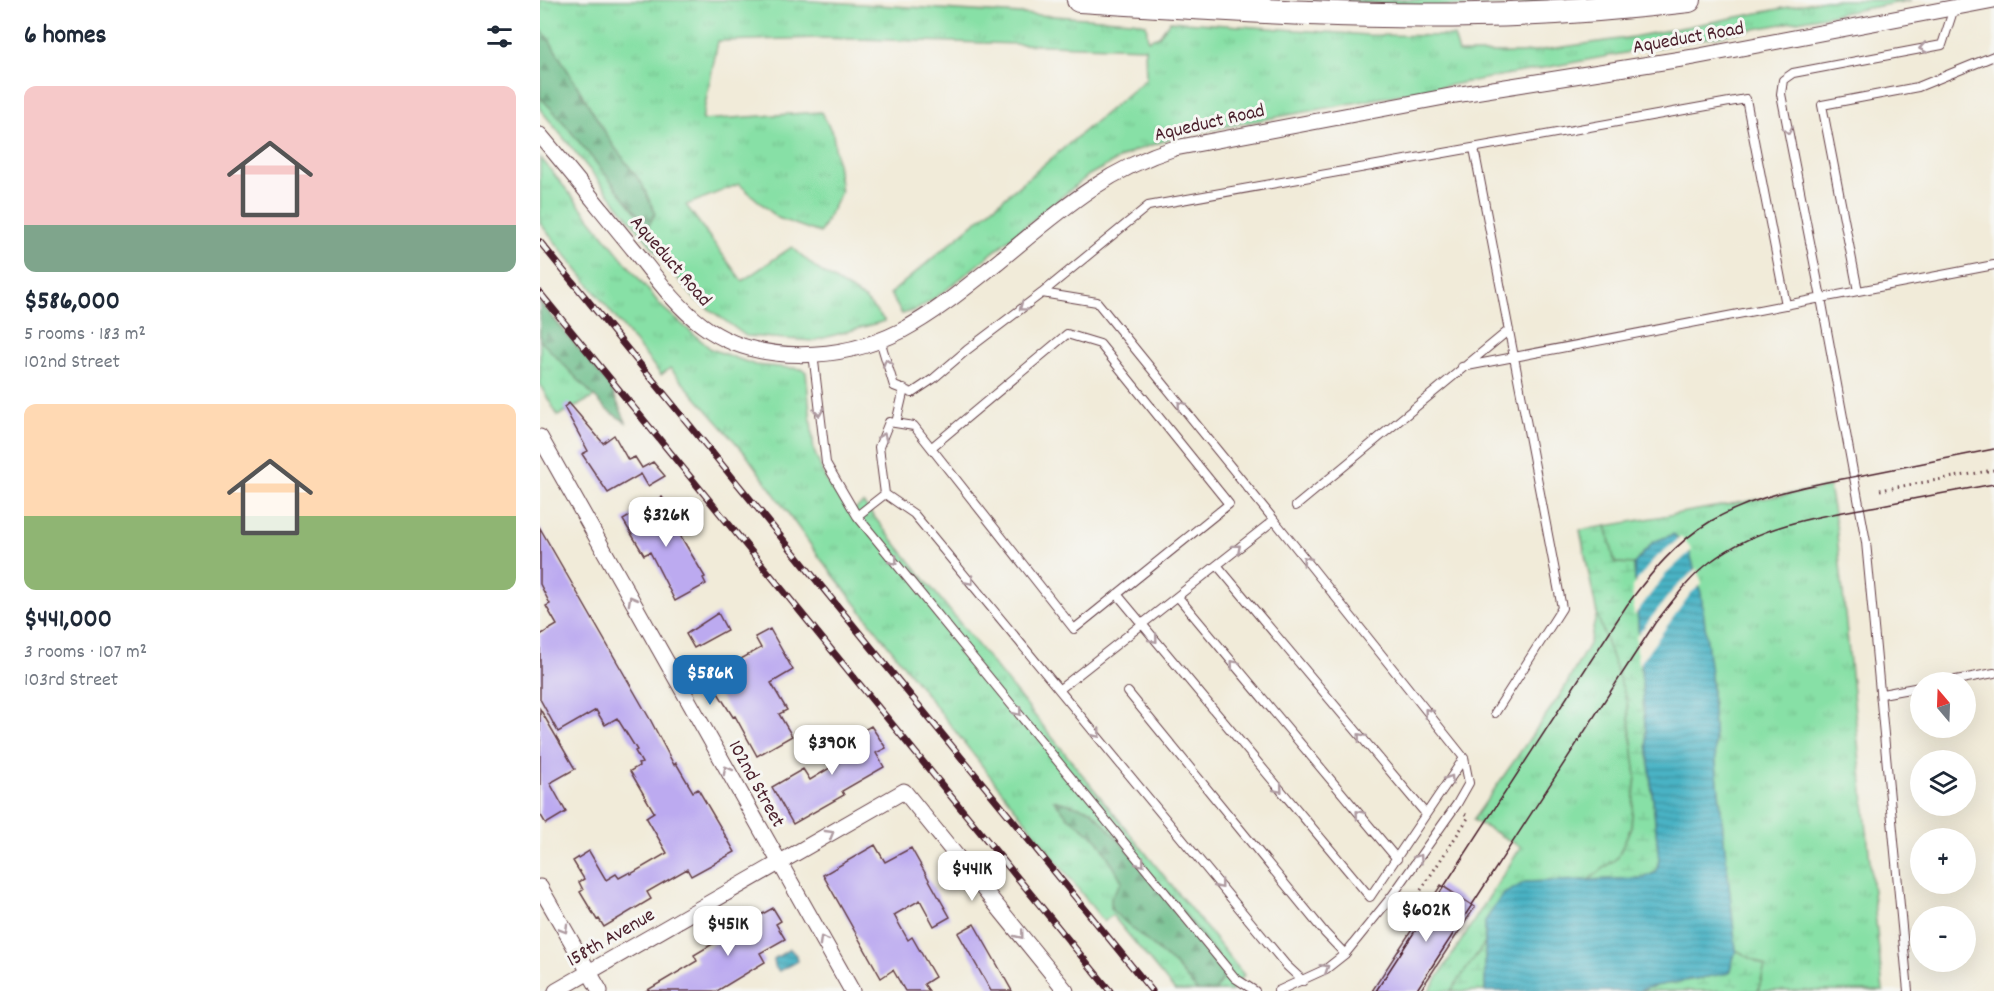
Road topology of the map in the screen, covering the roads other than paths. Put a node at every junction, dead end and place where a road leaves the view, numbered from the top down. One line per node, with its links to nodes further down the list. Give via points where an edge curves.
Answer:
1 (1079, 0): 2 (highway, via 1430,15 1548,12)
2 (1689, 0)
3 (1994, 0): 4 (street, Aqueduct Road)
4 (1954, 8): 11 (lane, one-way to 11, via 1942,45 1794,72 1783,80 1781,94); 14 (street, Aqueduct Road, via 1666,62 1455,95 1165,151 1134,162 1093,185 954,298 918,322)
5 (1994, 56): 9 (lane, via 1918,87 1822,105)
6 (540, 135): 15 (street, Aqueduct Road, via 663,285 700,324 748,348)
7 (1474, 148): 10 (lane, via 1148,206); 12 (lane, via 1746,99); 13 (lane)
8 (1994, 265): 9 (lane)
9 (1858, 291): 11 (lane)
10 (1042, 293): 18 (lane, one-way to 18, via 933,379 912,393); 25 (lane, one-way to 10, via 1097,302)
11 (1821, 298): 12 (lane); 35 (lane, via 1866,542)
12 (1786, 304): 16 (lane)
13 (1509, 330): 16 (lane); 17 (lane)
14 (880, 340): 15 (street, Aqueduct Road); 18 (lane, one-way to 14, via 894,386)
15 (813, 353): 24 (lane, one-way to 24, via 826,464)
16 (1514, 357): 17 (lane); 36 (lane, via 1562,608)
17 (1462, 367): 23 (lane)
18 (904, 389): 19 (lane)
19 (896, 423): 21 (lane, via 914,426); 22 (lane, one-way to 19, via 879,447 889,422)
20 (540, 437): 40 (street, 102nd Street, one-way to 20)
21 (932, 447): 27 (lane, via 1074,629); 27 (lane, via 1067,334 1100,344 1229,504)
22 (885, 495): 24 (lane); 32 (lane, one-way to 32, via 914,514)
23 (1296, 506)
24 (857, 516): 49 (lane, one-way to 49, via 1235,978)
25 (1274, 520): 26 (lane, one-way to 25); 37 (lane, one-way to 25)
26 (1216, 565): 28 (lane); 38 (lane, one-way to 26)
27 (1117, 594): 29 (lane)
28 (1178, 597): 29 (lane); 39 (lane, one-way to 28)
29 (1142, 624): 32 (lane); 39 (lane, one-way to 39, via 1370,897)
30 (1994, 673): 31 (lane)
31 (1976, 676)
32 (1060, 689): 44 (lane, one-way to 44)
33 (1910, 689): 35 (lane)
34 (1128, 692): 42 (lane)
35 (1882, 694): 51 (lane)
36 (1496, 712)
37 (1464, 758): 38 (lane, one-way to 37); 42 (lane, one-way to 37, via 1457,804 1469,783)
38 (1426, 814): 39 (lane)
39 (1396, 859)
40 (779, 863): 43 (street, 158th Avenue); 47 (street, 102nd Street, one-way to 40); 48 (street, 158th Avenue, one-way to 48, via 904,791)
41 (540, 887): 43 (street, one-way to 43)
42 (1345, 954): 44 (lane, one-way to 42)
43 (589, 972): 45 (street, 158th Avenue); 46 (street)
44 (1303, 981): 50 (lane)
45 (556, 991)
46 (600, 991)
47 (852, 991)
48 (1066, 991)
49 (1255, 991)
50 (1278, 991)
51 (1908, 991)

